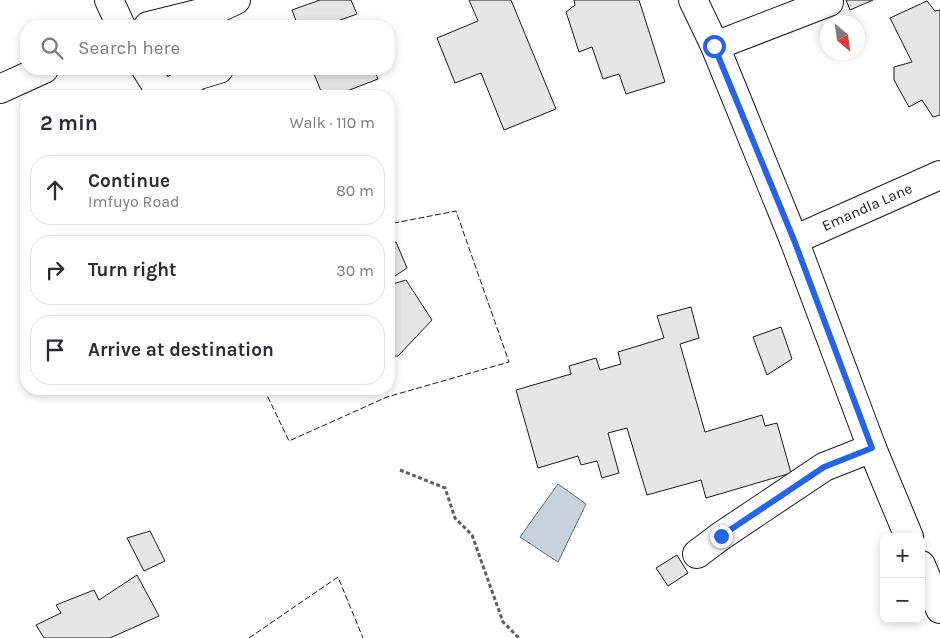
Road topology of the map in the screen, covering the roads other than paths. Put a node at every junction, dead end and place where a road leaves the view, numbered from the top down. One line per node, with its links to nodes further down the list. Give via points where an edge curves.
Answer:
1 (109, 0): 5 (street)
2 (693, 0): 7 (street)
3 (829, 2): 7 (street)
4 (222, 3): 6 (street)
5 (118, 20)
6 (167, 20)
7 (714, 46): 15 (street)
8 (31, 75): 11 (street)
9 (150, 75): 12 (street)
10 (202, 75): 13 (street)
11 (0, 89)
12 (159, 90)
13 (174, 90)
14 (940, 175): 15 (street, Emandla Lane)
15 (794, 240): 16 (street)
16 (872, 448): 17 (street); 18 (street, via 824,467)
17 (907, 533)
18 (697, 554)
19 (925, 574): 20 (street)
20 (940, 609)

